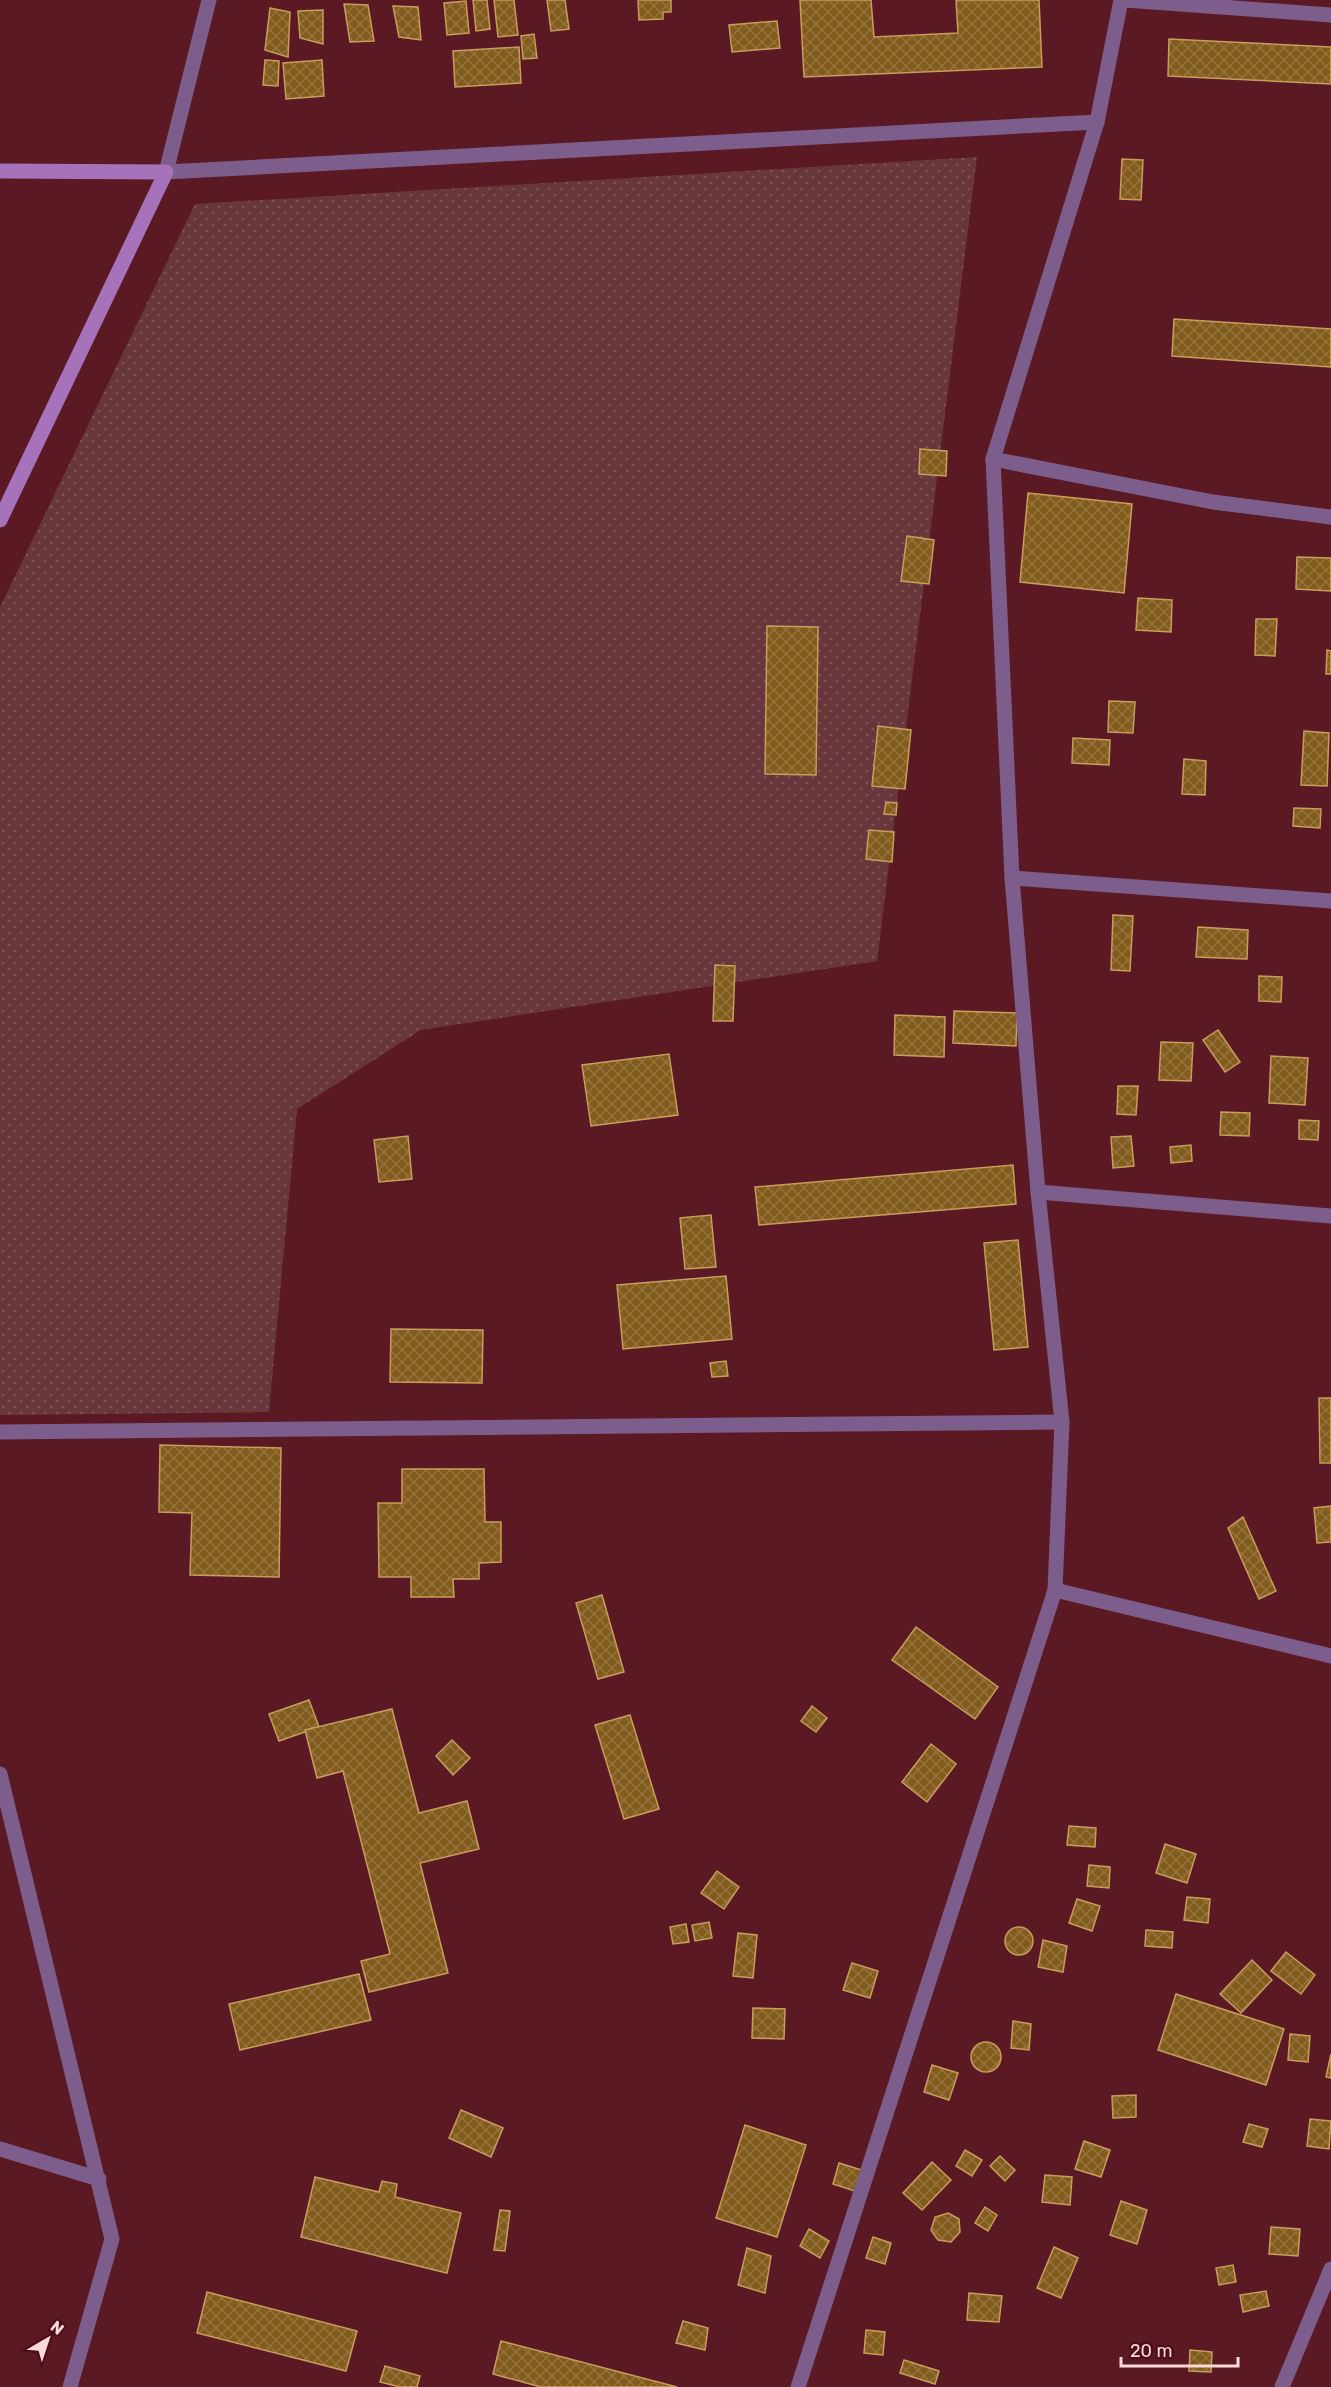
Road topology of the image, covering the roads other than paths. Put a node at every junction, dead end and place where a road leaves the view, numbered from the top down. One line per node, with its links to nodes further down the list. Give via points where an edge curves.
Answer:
1 (209, 0): 6 (street)
2 (1123, 0): 3 (street); 4 (street)
3 (1331, 15)
4 (1097, 122): 6 (street); 7 (street)
5 (0, 171): 6 (street)
6 (166, 172): 9 (street)
7 (993, 459): 8 (street, via 1213,502); 10 (street)
8 (1331, 517)
9 (0, 520)
10 (1012, 878): 11 (street); 12 (street)
11 (1331, 901)
12 (1038, 1192): 13 (street); 14 (street)
13 (1331, 1216)
14 (1062, 1422): 15 (street); 16 (street)
15 (0, 1432)
16 (1055, 1590): 17 (street); 23 (street)
17 (1331, 1656)
18 (0, 1774): 20 (street)
19 (0, 2149): 20 (street)
20 (99, 2179): 22 (street, via 112,2239)
21 (1331, 2269): 24 (street)
22 (70, 2387)
23 (798, 2387)
24 (1282, 2387)

